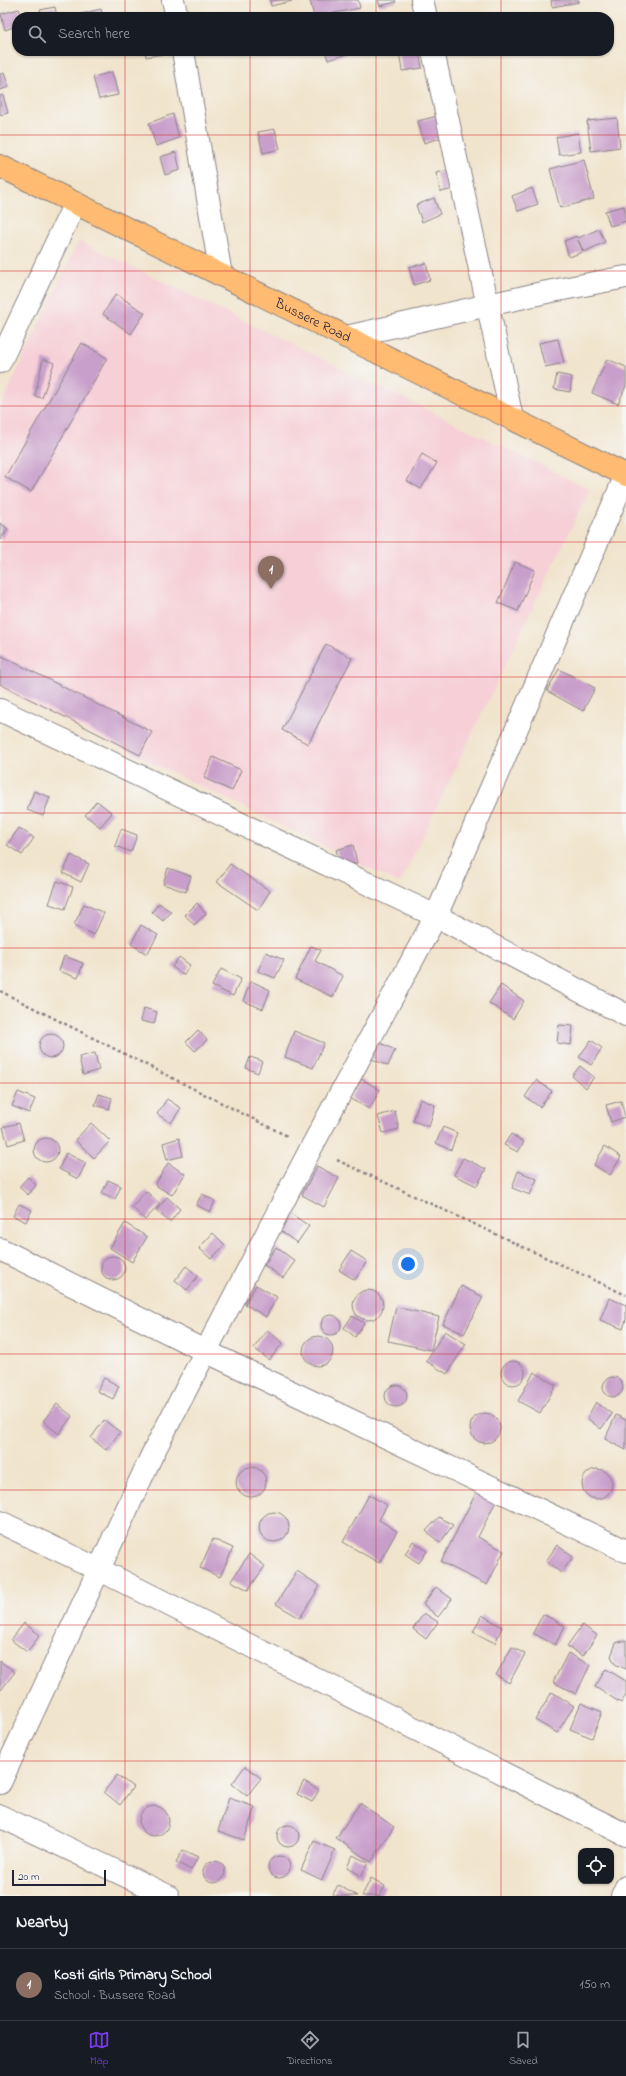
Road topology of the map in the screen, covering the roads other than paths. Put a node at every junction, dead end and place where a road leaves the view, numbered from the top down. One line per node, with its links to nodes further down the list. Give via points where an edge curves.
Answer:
1 (173, 0): 3 (street)
2 (422, 0): 4 (street)
3 (176, 12)
4 (425, 12)
5 (184, 56): 9 (street)
6 (434, 56): 11 (street)
7 (0, 166): 8 (main road, Bussere Road)
8 (75, 202): 9 (main road, Bussere Road); 13 (street)
9 (221, 275): 12 (main road, Bussere Road)
10 (626, 277): 11 (street)
11 (488, 306): 12 (street); 14 (street)
12 (346, 337): 14 (main road, Bussere Road)
13 (0, 362)
14 (512, 418): 15 (main road, Bussere Road)
15 (626, 475): 17 (street)
16 (0, 710): 17 (street)
17 (436, 916): 18 (street); 20 (street, via 310,1148)
18 (626, 1015)
19 (0, 1249): 20 (street)
20 (205, 1350): 22 (street); 23 (street)
21 (0, 1522): 23 (street)
22 (626, 1550)
23 (98, 1569): 24 (street); 26 (street)
24 (0, 1783)
25 (0, 1816): 28 (street)
26 (626, 1835)
27 (626, 1887): 29 (street)
28 (168, 1896)
29 (622, 1896)

